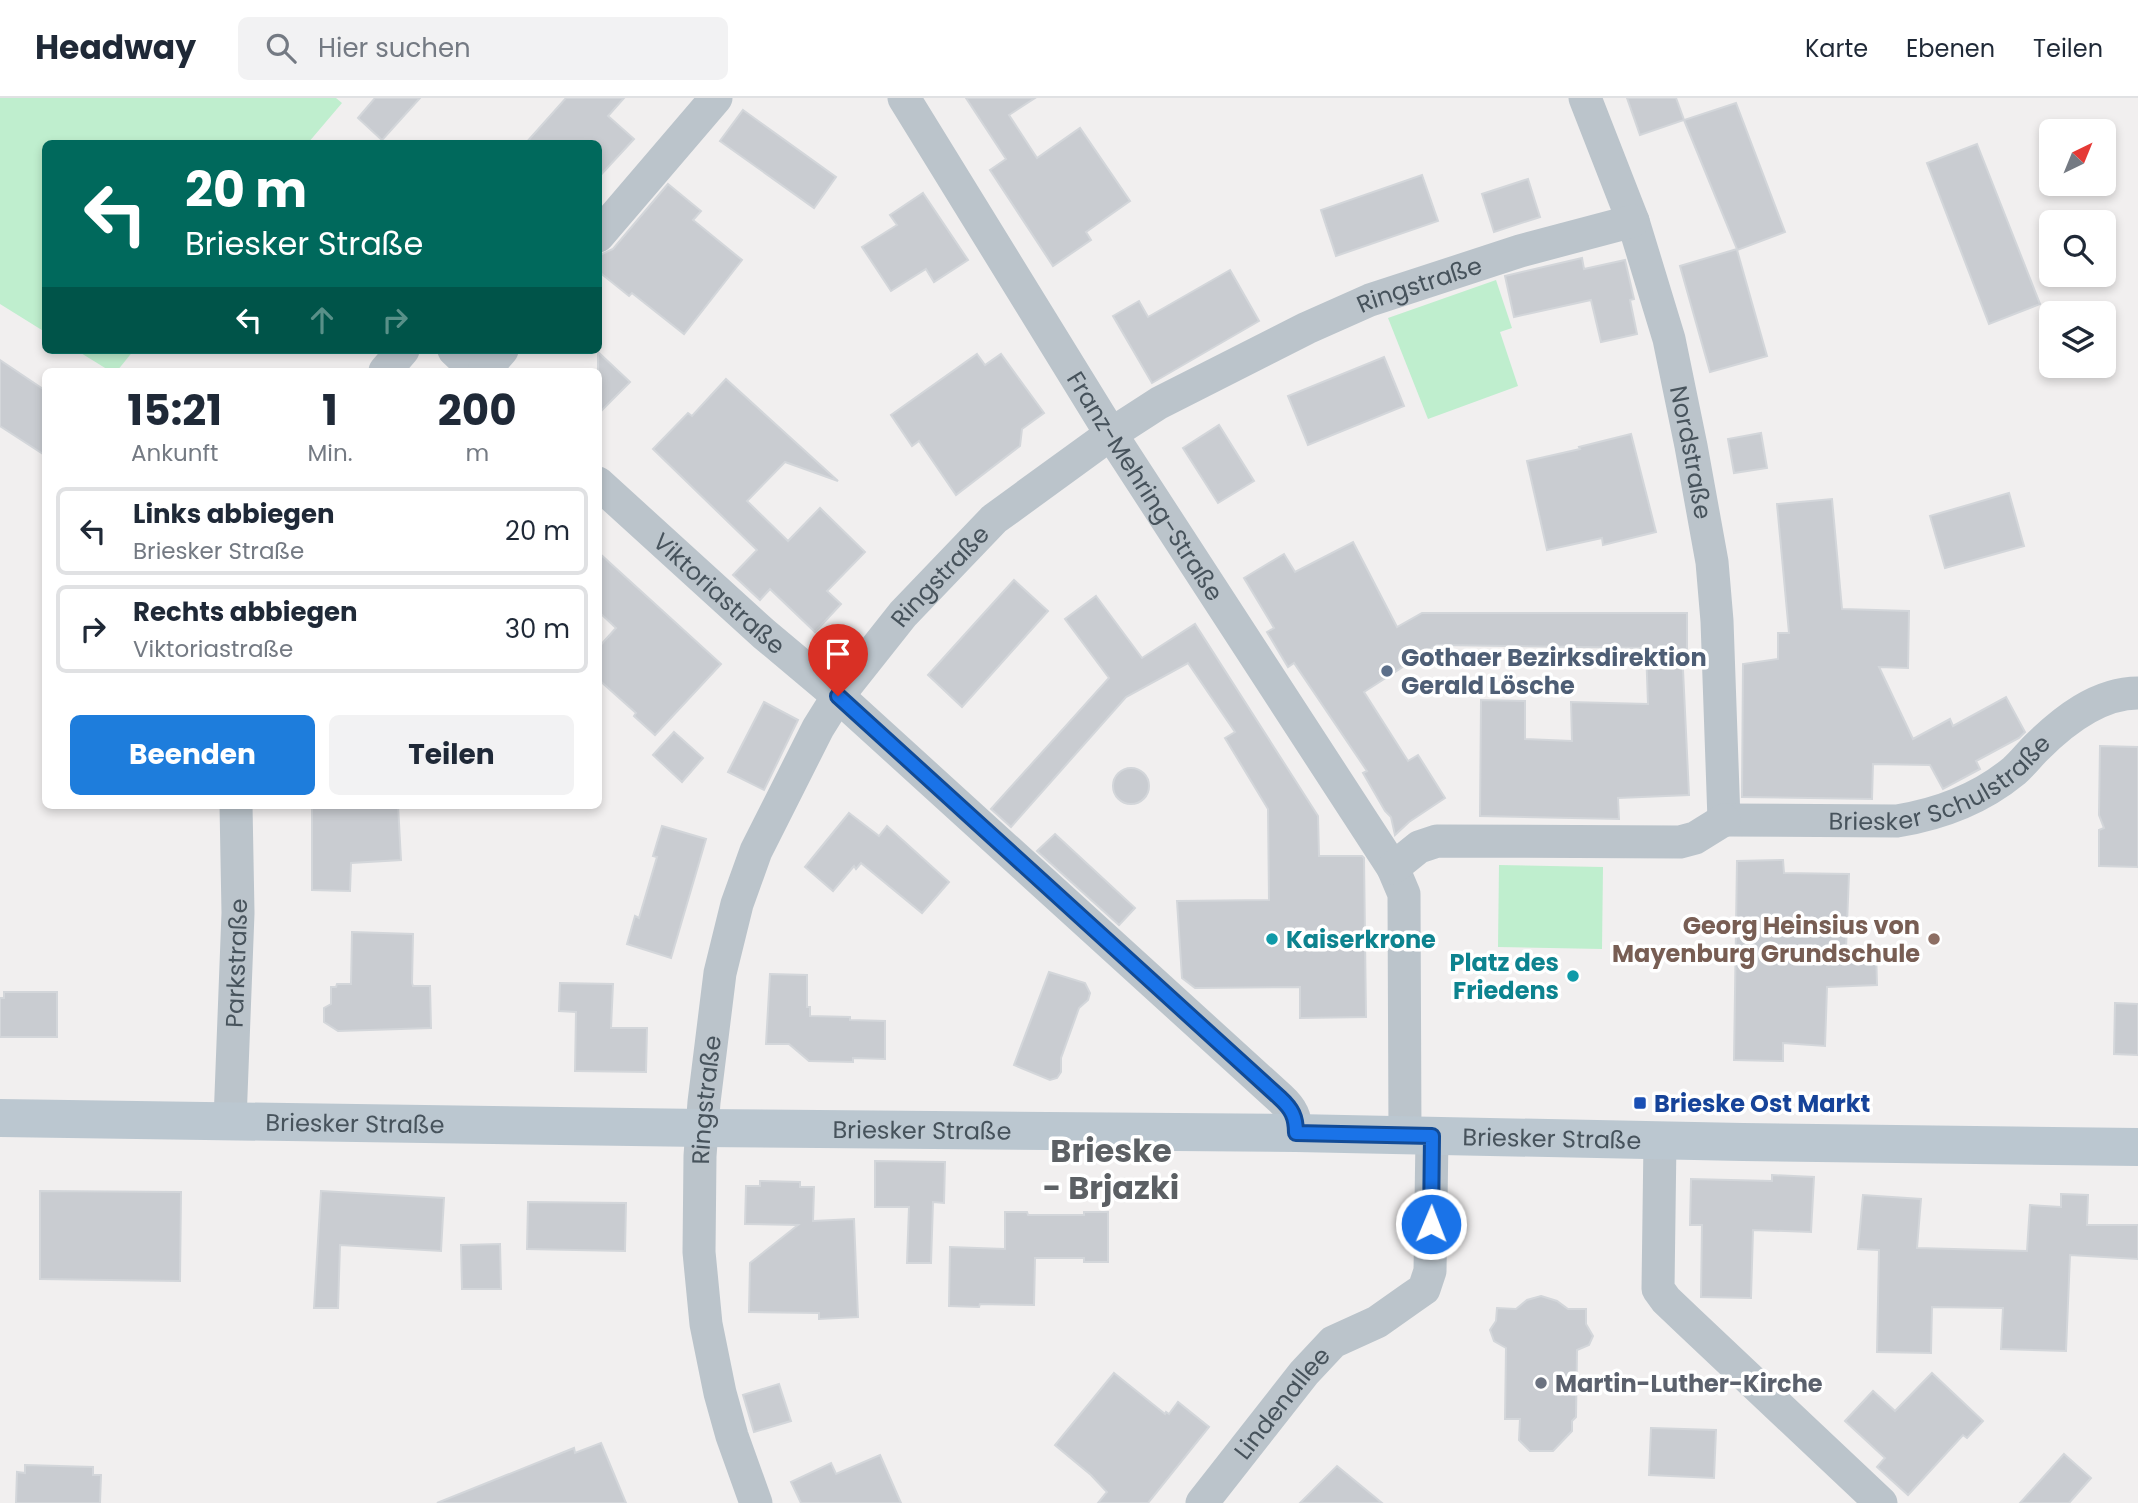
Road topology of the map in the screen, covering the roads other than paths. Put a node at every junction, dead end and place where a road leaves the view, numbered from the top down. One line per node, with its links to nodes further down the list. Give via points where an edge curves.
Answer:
1 (716, 98): 5 (street)
2 (904, 98): 12 (street, Franz-Mehring-Straße)
3 (1585, 98): 4 (street, Nordstraße)
4 (1633, 221): 12 (street, Ringstraße, via 1520,251 1370,300 1159,403); 17 (street, Nordstraße, via 1669,339 1712,562)
5 (602, 231)
6 (400, 354): 9 (street)
7 (458, 354): 10 (street)
8 (499, 354): 11 (street)
9 (388, 368)
10 (473, 368)
11 (487, 368)
12 (1111, 434): 15 (street, Ringstraße, via 994,519 903,614); 18 (street, Franz-Mehring-Straße)
13 (602, 487): 15 (street, Viktoriastraße)
14 (2138, 693): 17 (street, Briesker Schulstraße, via 2099,701 2072,717 2002,779 1937,813 1897,821)
15 (838, 696): 21 (street, Ringstraße, via 756,851 737,904 720,973); 22 (street, Viktoriastraße, via 1280,1098 1296,1118)
16 (236, 809): 20 (street, Parkstraße, via 238,913)
17 (1724, 820): 18 (street, via 1680,842 1437,841 1419,847)
18 (1393, 869): 23 (street, via 1404,894)
19 (0, 1118): 20 (main road, Briesker Straße)
20 (230, 1121): 21 (main road, Briesker Straße)
21 (702, 1128): 22 (main road, Briesker Straße); 26 (street, Ringstraße, via 699,1252 706,1324 732,1436)
22 (1296, 1133): 23 (main road, Briesker Straße)
23 (1418, 1136): 24 (main road, Briesker Straße); 27 (street, Lindenallee, via 1430,1271 1424,1289 1377,1322 1334,1342 1304,1373)
24 (1660, 1140): 25 (main road, Briesker Straße); 28 (street, via 1658,1289)
25 (2138, 1147)
26 (756, 1503)
27 (1202, 1503)
28 (1881, 1503)

